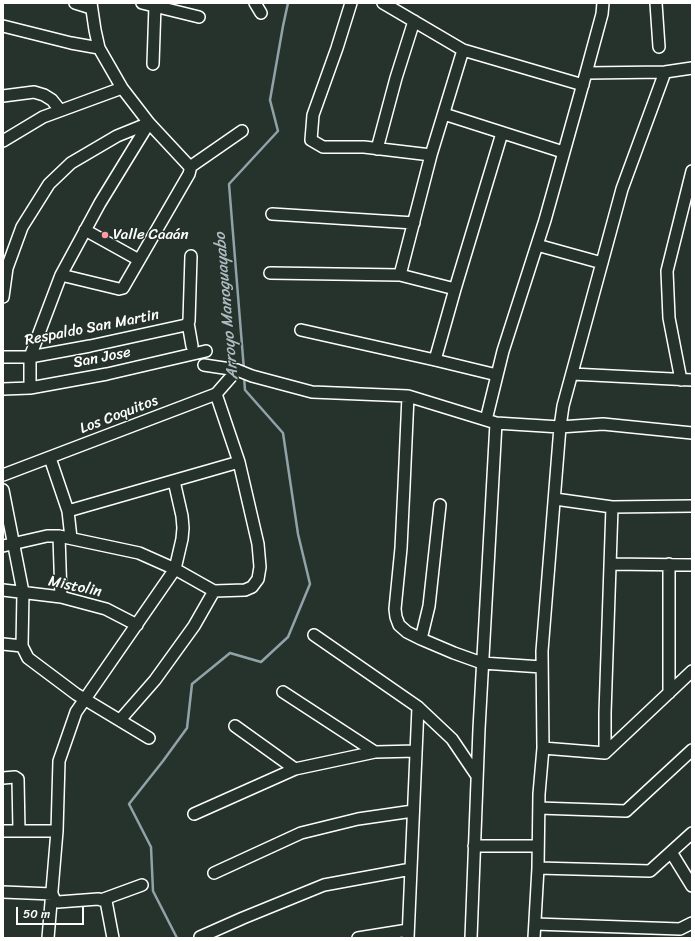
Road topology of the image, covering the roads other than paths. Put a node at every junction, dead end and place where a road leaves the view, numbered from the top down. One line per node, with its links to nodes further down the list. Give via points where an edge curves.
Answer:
1 (75, 3): 8 (street)
2 (142, 3): 7 (street)
3 (351, 3): 28 (street, via 313,115 312,140 323,147)
4 (383, 3): 10 (street)
5 (603, 3): 17 (street)
6 (656, 3): 12 (street)
7 (155, 5): 9 (street); 15 (street)
8 (91, 6): 13 (street)
9 (199, 17)
10 (414, 21): 14 (street); 28 (street)
11 (3, 26): 13 (street)
12 (659, 47)
13 (99, 48): 20 (street)
14 (463, 50): 19 (street); 23 (street)
15 (153, 64)
16 (692, 68): 18 (street)
17 (586, 72): 18 (street); 19 (street)
18 (665, 72): 39 (street, via 622,189)
19 (583, 85): 29 (street)
20 (122, 88): 22 (street); 24 (street)
21 (3, 96): 22 (street, via 34,92 52,100)
22 (60, 110): 27 (street)
23 (444, 114): 26 (street); 30 (street)
24 (149, 123): 31 (street); 35 (street); 44 (street, via 117,136 71,163 49,184 22,227 7,268)
25 (242, 131): 31 (street)
26 (502, 133): 29 (street); 43 (street)
27 (3, 141)
28 (377, 149): 30 (street)
29 (563, 152): 36 (street)
30 (431, 155): 34 (street)
31 (190, 167): 38 (street, via 189,174)
32 (692, 173): 56 (street, via 667,271 669,318)
33 (272, 214): 34 (street)
34 (414, 223): 42 (street)
35 (85, 230): 38 (street); 41 (street)
36 (537, 245): 39 (street); 55 (street)
37 (190, 256): 45 (street)
38 (139, 260): 41 (street, via 123,288)
39 (602, 263): 54 (street)
40 (270, 273): 42 (street)
41 (61, 275): 50 (street)
42 (400, 275): 43 (street)
43 (455, 289): 51 (street)
44 (3, 297)
45 (187, 324): 47 (street); 50 (street, Respaldo San Martin)
46 (301, 330): 51 (street)
47 (192, 346)
48 (206, 351): 58 (street, San Jose)
49 (3, 356): 50 (street, Respaldo San Martin)
50 (30, 357): 58 (street)
51 (435, 360): 55 (street)
52 (204, 365): 53 (street)
53 (237, 370): 60 (street, Los Coquitos); 61 (street, via 312,392)
54 (572, 374): 56 (street); 63 (street)
55 (497, 376): 62 (street)
56 (681, 380): 57 (street)
57 (692, 380)
58 (30, 388): 59 (street, San Jose)
59 (3, 389)
60 (216, 394): 65 (street, Los Coquitos); 66 (street)
61 (408, 396): 62 (street); 88 (street, via 402,532 395,609 399,625)
62 (491, 422): 63 (street); 91 (street)
63 (560, 427): 64 (street, via 603,424); 70 (street)
64 (692, 434)
65 (50, 458): 67 (street, Los Coquitos); 74 (street)
66 (239, 462): 68 (street); 83 (street, via 258,544 258,579 252,587 245,590)
67 (3, 475)
68 (174, 481): 74 (street); 81 (street, via 183,528)
69 (3, 490): 77 (street)
70 (555, 500): 73 (street); 92 (street)
71 (440, 504): 88 (street, via 429,606)
72 (692, 506): 73 (street)
73 (612, 507): 78 (street)
74 (68, 511): 76 (street)
75 (59, 536): 76 (street); 77 (street, via 47,536); 85 (street)
76 (71, 538): 81 (street, via 139,553)
77 (9, 545): 84 (street)
78 (610, 564): 79 (street); 105 (street)
79 (669, 564): 80 (street); 95 (street)
80 (692, 565)
81 (175, 569): 83 (street); 86 (street)
82 (3, 590): 84 (street, Mistolin)
83 (214, 591): 98 (street, via 194,626 155,680)
84 (23, 592): 85 (street, Mistolin); 90 (street)
85 (61, 597): 86 (street, Mistolin, via 106,609)
86 (137, 625): 96 (street)
87 (314, 635): 97 (street)
88 (421, 639): 91 (street)
89 (3, 644): 90 (street)
90 (22, 646): 96 (street, via 28,658)
91 (482, 663): 92 (street); 107 (street)
92 (542, 667): 101 (street)
93 (692, 671): 95 (street)
94 (283, 692): 104 (street)
95 (669, 693): 105 (street)
96 (84, 699): 98 (street); 114 (street, via 76,712 59,761)
97 (418, 708): 103 (street); 107 (street, via 452,739)
98 (120, 720): 100 (street)
99 (235, 726): 106 (street)
100 (148, 738)
101 (543, 748): 105 (street); 109 (street)
102 (692, 750): 109 (street, via 626,811)
103 (416, 751): 104 (street); 110 (street)
104 (376, 752): 106 (street)
105 (605, 753)
106 (295, 769): 111 (street)
107 (477, 776): 116 (street)
108 (3, 778): 113 (street, via 18,779)
109 (539, 808): 117 (street)
110 (413, 811): 120 (street); 121 (street, via 358,819 301,833)
111 (194, 814)
112 (3, 831): 113 (street)
113 (19, 831): 114 (street)
114 (57, 831): 125 (street)
115 (692, 833): 118 (street)
116 (474, 846): 117 (street); 134 (street)
117 (538, 846): 119 (street)
118 (671, 852): 119 (street, via 650,871); 123 (street)
119 (538, 868): 127 (street)
120 (411, 869): 129 (street); 130 (street, via 324,885)
121 (214, 873)
122 (142, 885): 126 (street)
123 (692, 886)
124 (3, 892): 125 (street)
125 (52, 894): 126 (street, via 58,902); 131 (street)
126 (104, 900): 132 (street)
127 (535, 924): 128 (street, via 680,929); 135 (street)
128 (692, 924)
129 (408, 934): 133 (street)
130 (200, 937)
131 (48, 938)
132 (113, 938)
133 (358, 938)
134 (471, 938)
135 (534, 938)

